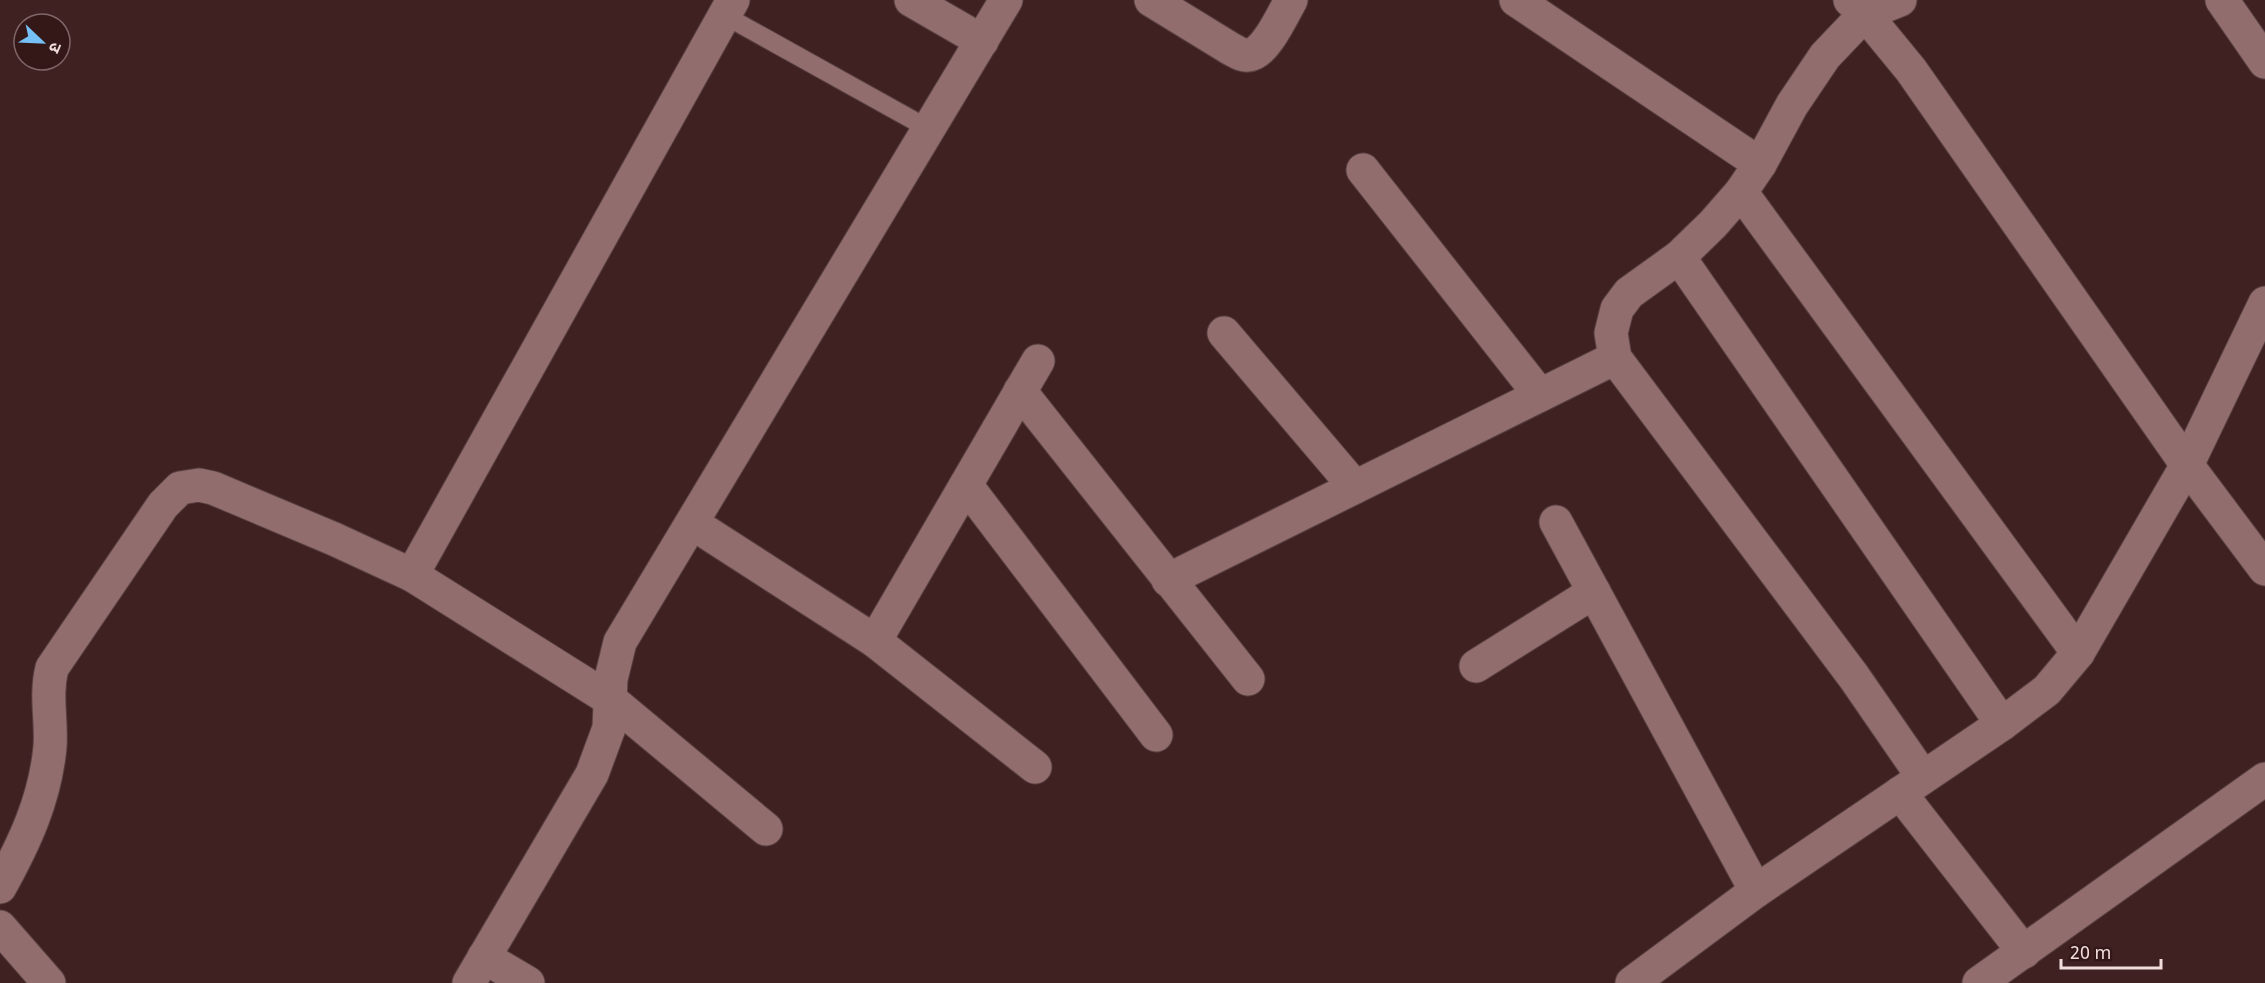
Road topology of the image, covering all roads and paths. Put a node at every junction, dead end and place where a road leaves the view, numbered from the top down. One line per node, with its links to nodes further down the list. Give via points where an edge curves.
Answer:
1 (911, 0): 10 (street)
2 (1006, 0): 10 (street)
3 (1151, 0): 4 (street, via 1241,55 1250,55 1266,43)
4 (1291, 0)
5 (1516, 0): 13 (street)
6 (1900, 0): 8 (street)
7 (2222, 0): 11 (street)
8 (1858, 7): 13 (street, via 1792,105); 23 (street, via 1911,70)
9 (728, 8): 12 (lane); 29 (street)
10 (982, 41): 12 (street)
11 (2265, 62)
12 (929, 129): 27 (street)
13 (1760, 164): 15 (street)
14 (1363, 170): 22 (street)
15 (1741, 192): 16 (street); 33 (street)
16 (1679, 257): 19 (street, via 1629,293 1617,309 1611,333); 37 (street)
17 (2265, 303): 23 (street)
18 (1224, 333): 25 (street)
19 (1615, 357): 22 (street); 41 (street, via 1854,678)
20 (1038, 361): 21 (street)
21 (1020, 391): 24 (street); 30 (street)
22 (1540, 395): 25 (street)
23 (2187, 465): 28 (street); 33 (street)
24 (966, 485): 32 (street); 38 (street)
25 (1355, 487): 30 (street)
26 (1556, 522): 31 (street)
27 (692, 523): 32 (street); 36 (street, via 620,642 611,679)
28 (2265, 569)
29 (412, 575): 36 (street); 43 (street, via 213,488 180,488 163,505 52,668 46,779 24,843)
30 (1168, 580): 35 (street)
31 (1594, 592): 34 (street); 44 (street)
32 (875, 641): 39 (street)
33 (2078, 653): 37 (street, via 2047,690)
34 (1476, 666)
35 (1248, 679)
36 (611, 700): 42 (street); 47 (street, via 609,728 592,774)
37 (2002, 724): 41 (street)
38 (1156, 735)
39 (1035, 767)
40 (2265, 779): 46 (street)
41 (1911, 785): 44 (street); 46 (street)
42 (766, 829)
43 (0, 887)
44 (1756, 891): 50 (street)
45 (0, 927): 48 (street)
46 (2024, 952): 51 (street)
47 (476, 970): 49 (street)
48 (49, 983)
49 (528, 983)
50 (1632, 983)
51 (1979, 983)

